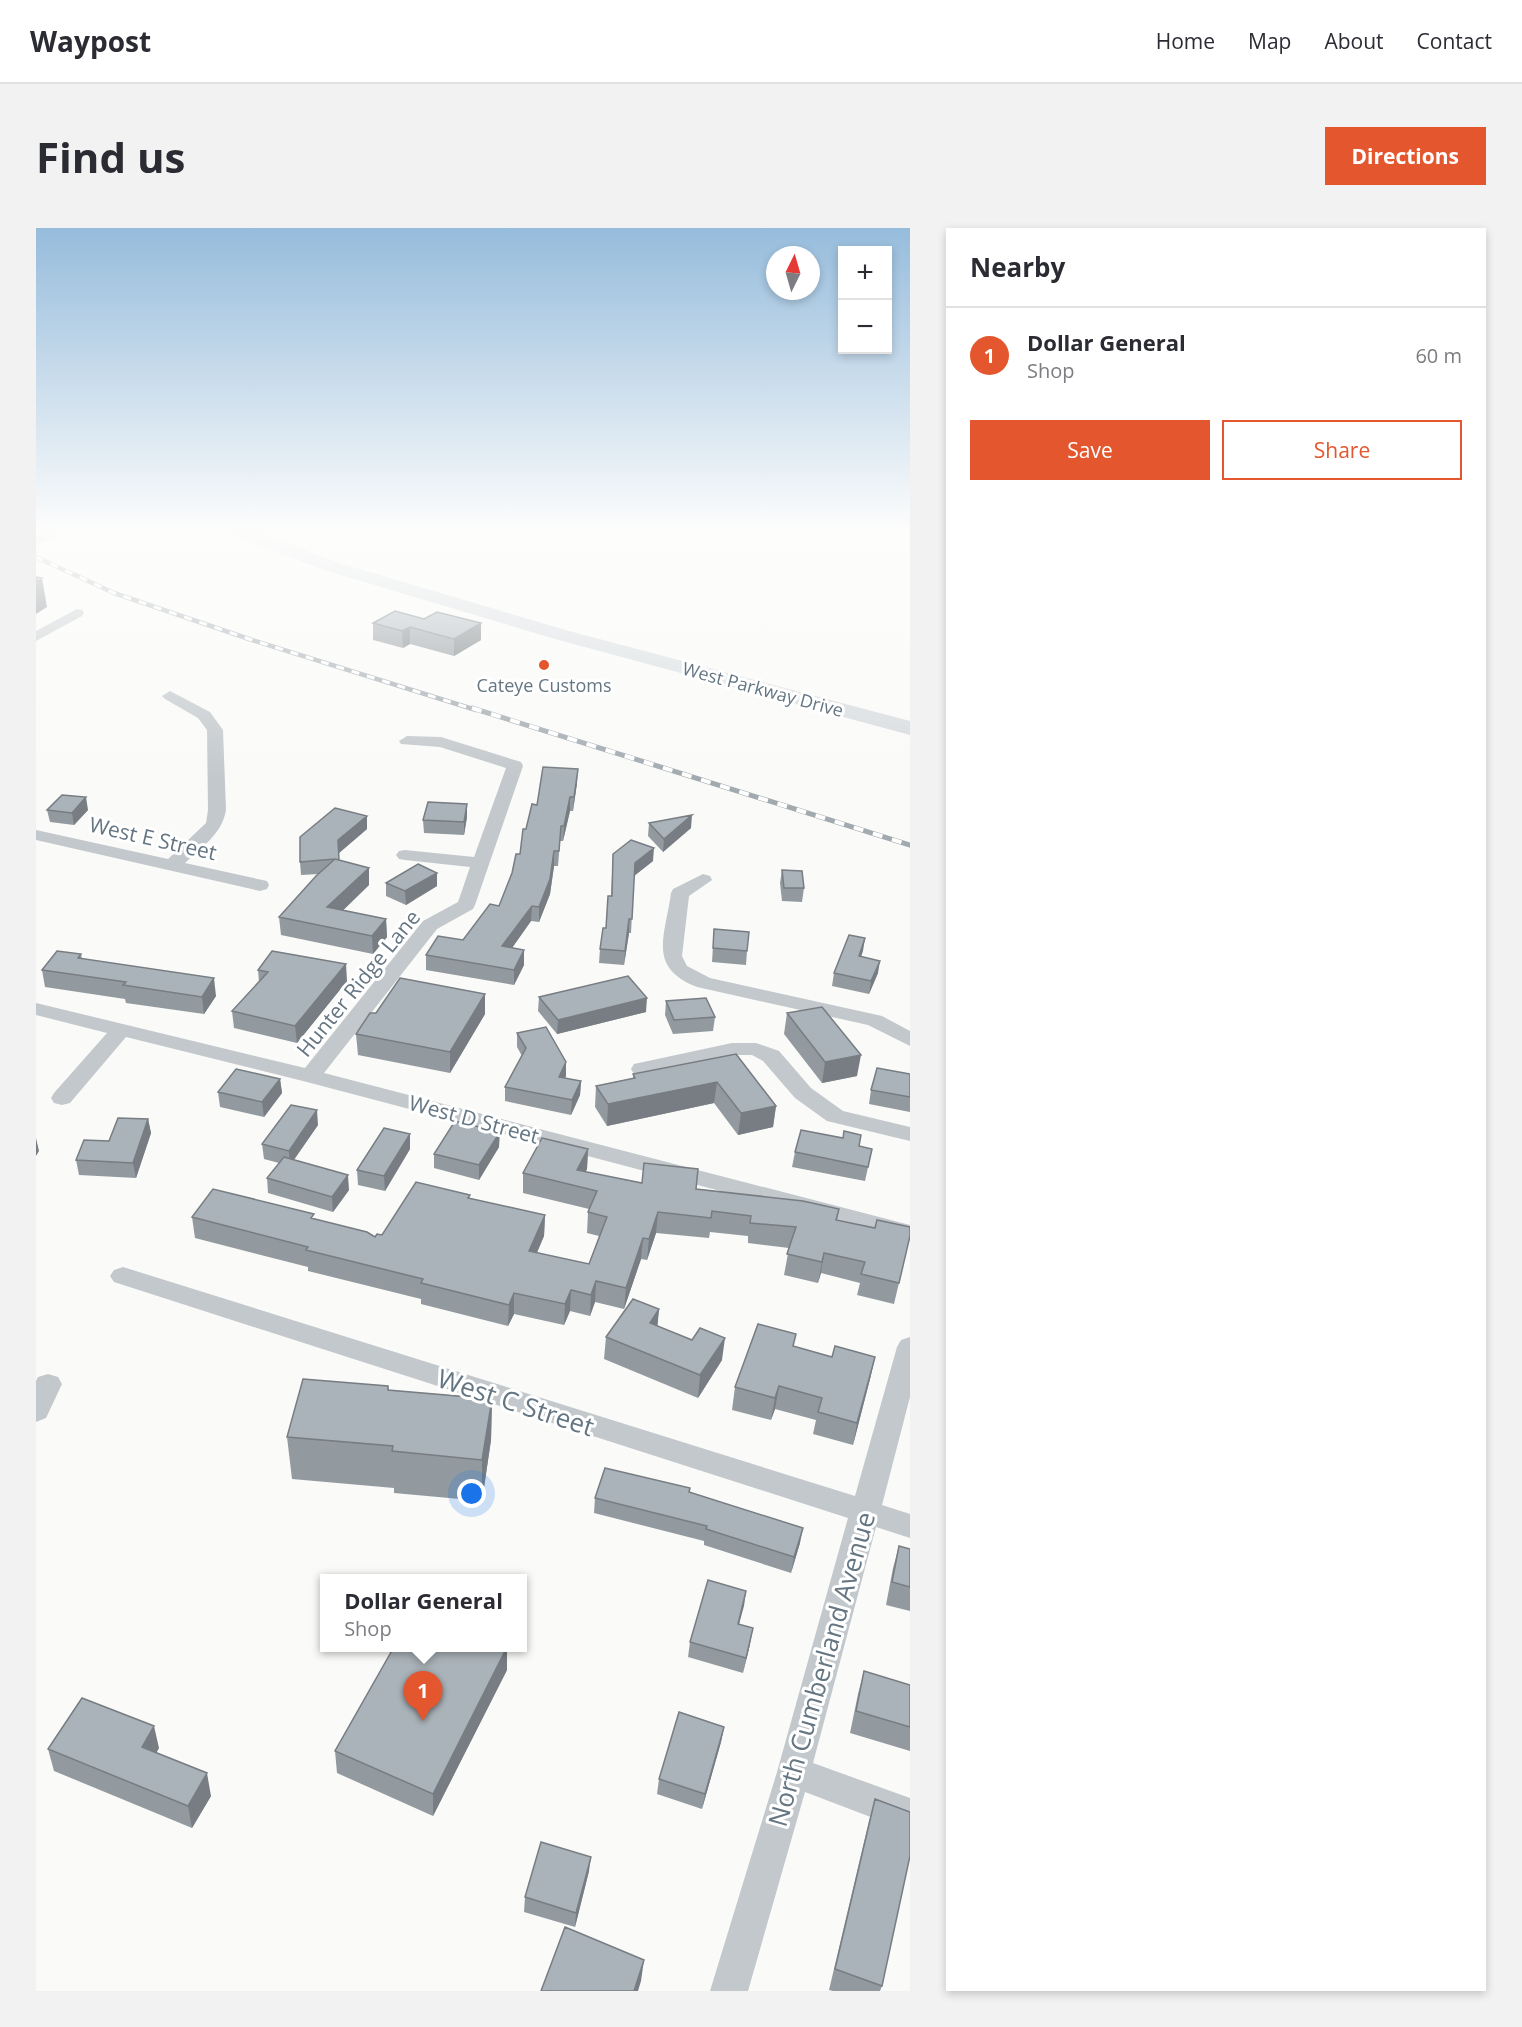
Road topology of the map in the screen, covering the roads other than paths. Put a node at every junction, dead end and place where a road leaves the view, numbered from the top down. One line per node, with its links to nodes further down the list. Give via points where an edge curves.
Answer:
1 (77, 613): 3 (street)
2 (489, 613): 5 (main road, West Parkway Drive)
3 (36, 637)
4 (171, 696): 10 (street, via 204,715 215,730 217,810 210,830)
5 (910, 728)
6 (407, 741): 9 (street, Hunter Ridge Lane, via 441,742 514,766)
7 (36, 835): 10 (street, West E Street)
8 (405, 855): 9 (street)
9 (482, 863): 17 (street, Hunter Ridge Lane, via 466,905 430,926)
10 (172, 865): 12 (street, West E Street)
11 (703, 880): 15 (street, via 681,894 672,956 679,971 704,983 875,1020)
12 (261, 885)
13 (36, 1009): 14 (street, West D Street)
14 (121, 1030): 17 (street, West D Street); 18 (street)
15 (910, 1040)
16 (642, 1069): 19 (street, via 732,1049 756,1049 771,1056 803,1093 835,1116)
17 (310, 1076): 20 (street, West D Street)
18 (62, 1098)
19 (910, 1134)
20 (910, 1233)
21 (123, 1276): 25 (street, West C Street)
22 (910, 1347): 25 (street, North Cumberland Avenue)
23 (48, 1384): 24 (street)
24 (36, 1411)
25 (865, 1512): 26 (street, West C Street); 27 (street, North Cumberland Avenue)
26 (910, 1526)
27 (794, 1772): 28 (street); 29 (street, North Cumberland Avenue)
28 (910, 1815)
29 (729, 1991)

